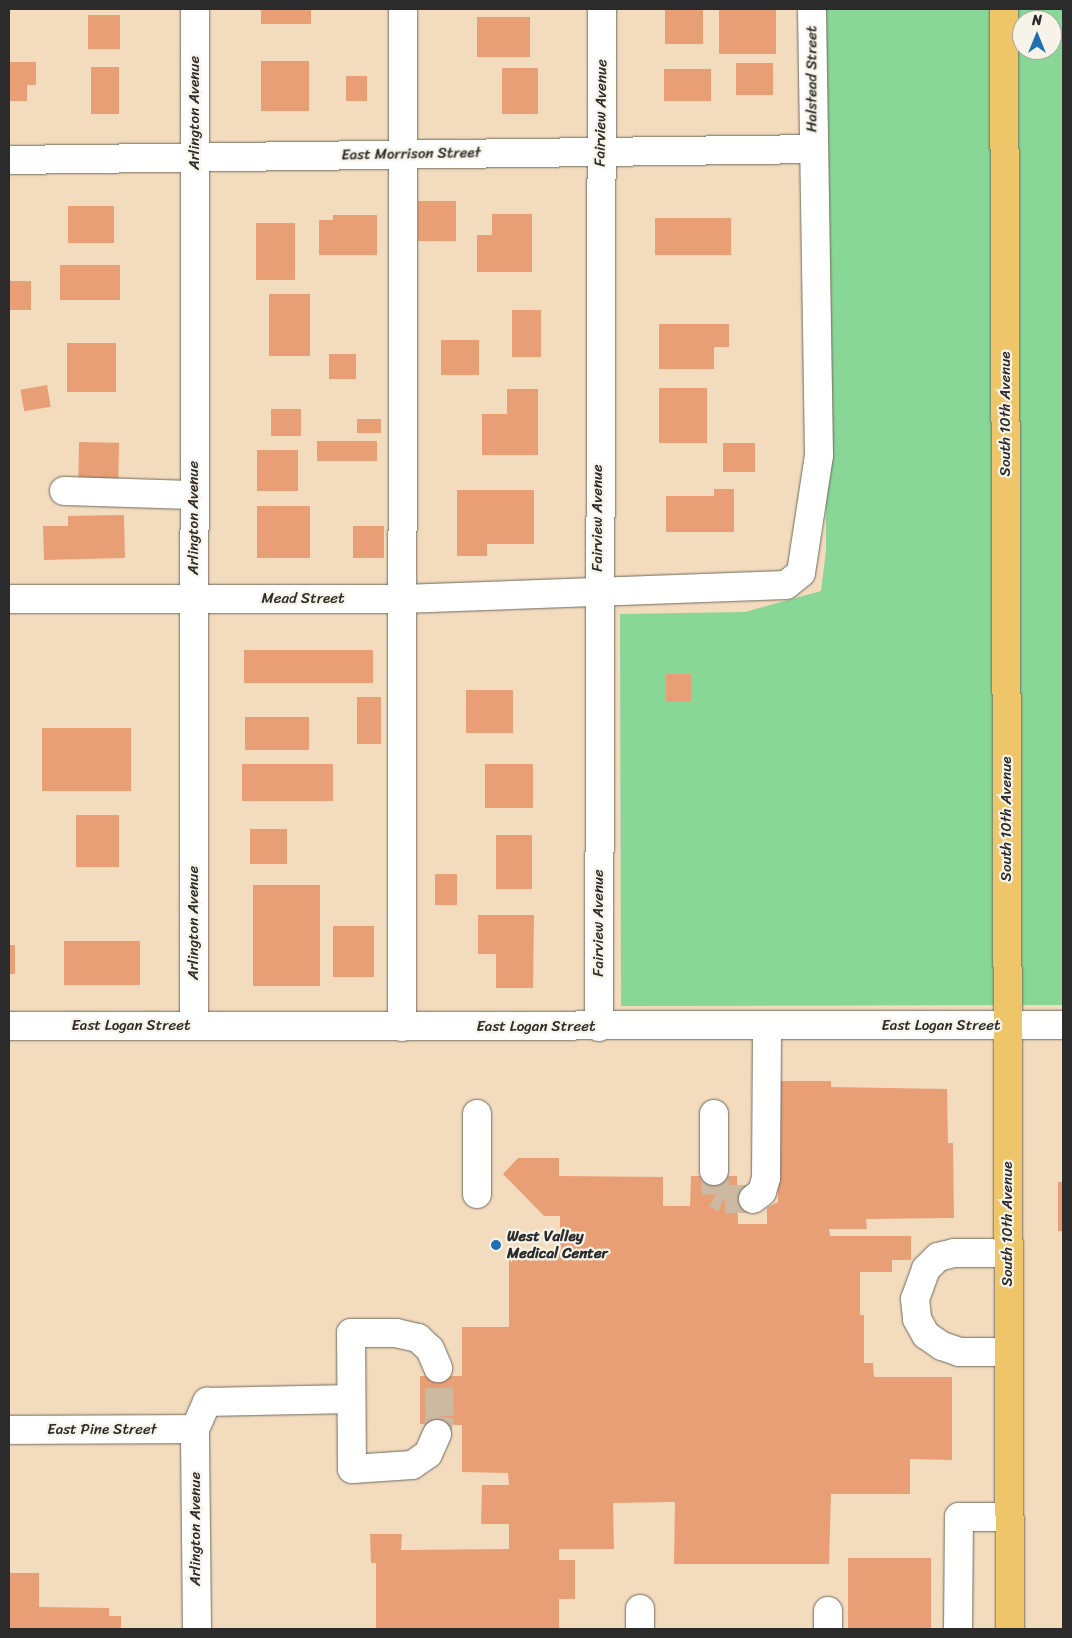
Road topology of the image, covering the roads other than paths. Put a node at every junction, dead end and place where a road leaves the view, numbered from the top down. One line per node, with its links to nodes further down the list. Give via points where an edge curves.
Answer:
1 (195, 9): 9 (street, Arlington Avenue)
2 (403, 9): 8 (street)
3 (602, 9): 6 (street, Fairview Avenue)
4 (812, 9): 7 (street, Halstead Street)
5 (1004, 9): 20 (main road, South 10th Avenue)
6 (600, 149): 7 (street, East Morrison Street); 8 (street, East Morrison Street); 13 (street, Fairview Avenue)
7 (812, 149): 13 (street, Halstead Street, via 819,455 801,573 786,585)
8 (403, 155): 9 (street, East Morrison Street); 15 (street)
9 (194, 156): 10 (street, East Morrison Street); 12 (street, Arlington Avenue)
10 (9, 160)
11 (64, 491): 12 (street)
12 (194, 495): 14 (street, Arlington Avenue)
13 (598, 592): 15 (street, Mead Street); 22 (street, Fairview Avenue)
14 (194, 598): 15 (street, Mead Street); 16 (street, Mead Street); 19 (street, Arlington Avenue)
15 (402, 598): 21 (street)
16 (9, 599)
17 (1063, 1025): 20 (street, East Logan Street)
18 (9, 1026): 19 (street, East Logan Street)
19 (194, 1026): 21 (street, East Logan Street)
20 (1008, 1026): 23 (street, East Logan Street); 29 (main road, South 10th Avenue)
21 (402, 1027): 22 (street, East Logan Street)
22 (599, 1027): 23 (street, East Logan Street)
23 (768, 1027): 28 (street, via 766,1178 762,1192)
24 (477, 1114): 27 (street)
25 (714, 1114): 26 (street)
26 (714, 1171)
27 (477, 1194)
28 (753, 1199)
29 (1008, 1253): 30 (main road, South 10th Avenue); 30 (street, via 954,1253 938,1257 926,1269 915,1298 917,1318 926,1335 942,1346 958,1352)
30 (1008, 1352): 36 (main road, South 10th Avenue)
31 (438, 1368): 32 (street, via 430,1349 418,1338 396,1333 351,1333)
32 (351, 1399): 34 (street, via 207,1402); 35 (street, via 352,1468 412,1465 428,1454)
33 (9, 1430): 34 (street, East Pine Street)
34 (195, 1430): 37 (street, Arlington Avenue)
35 (437, 1434)
36 (1008, 1517): 38 (street, via 958,1517); 39 (main road, South 10th Avenue)
37 (197, 1629)
38 (958, 1629)
39 (1010, 1629)

